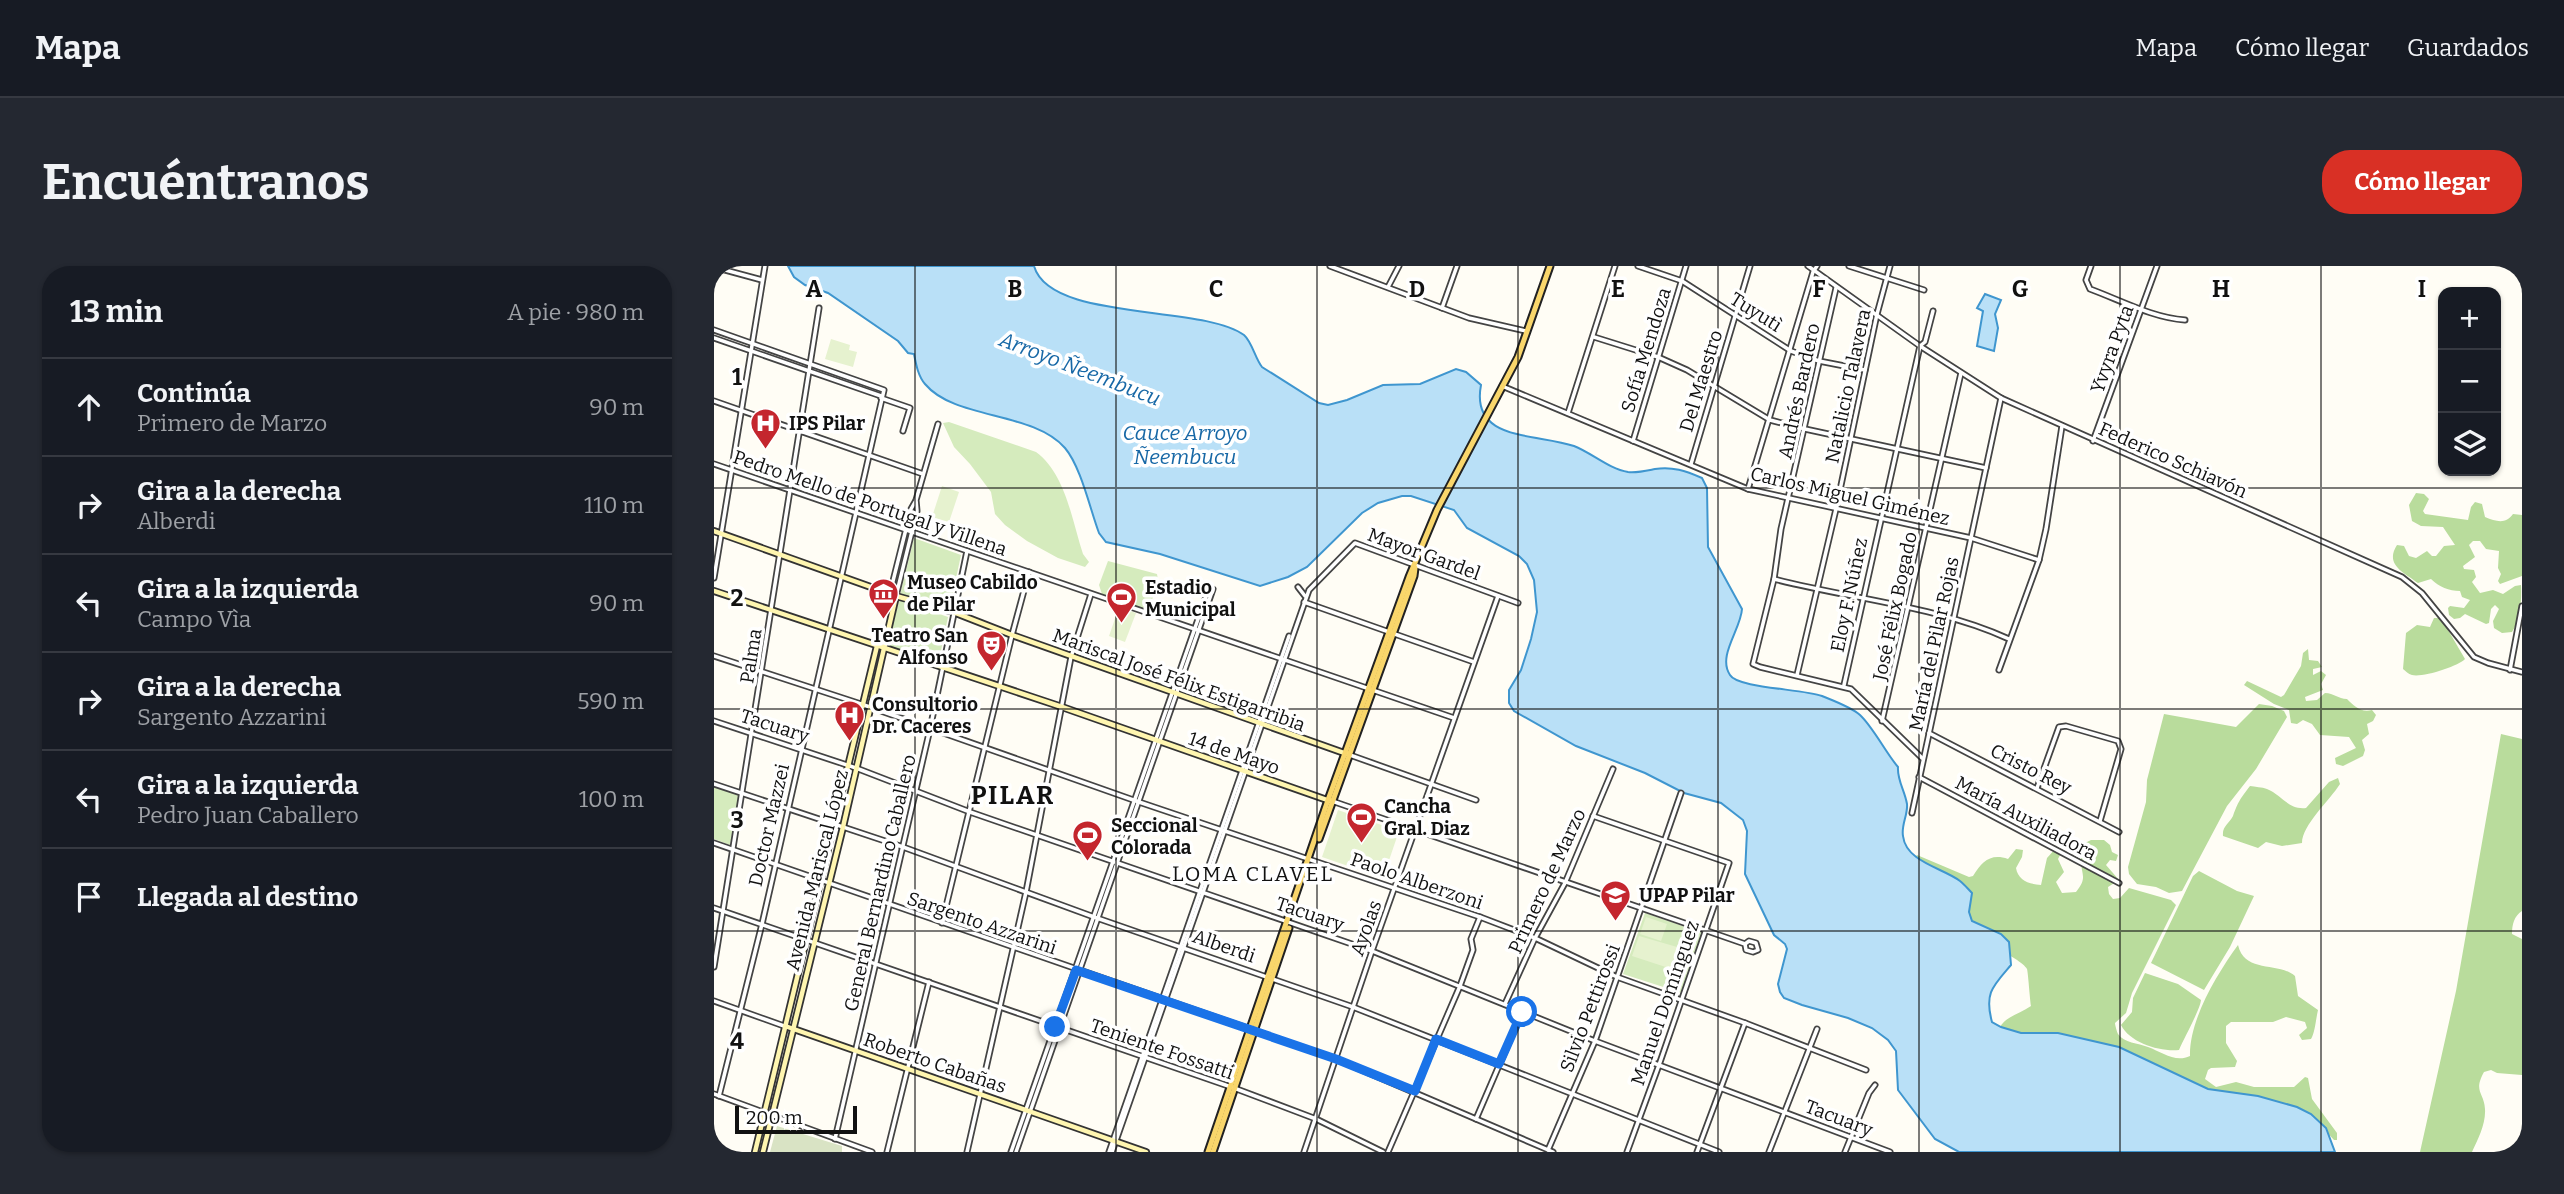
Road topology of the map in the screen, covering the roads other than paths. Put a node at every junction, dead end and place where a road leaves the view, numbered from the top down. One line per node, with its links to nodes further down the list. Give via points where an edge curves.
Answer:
1 (765, 266): 19 (street)
2 (1330, 266): 21 (street)
3 (1399, 266): 21 (street)
4 (1457, 266): 26 (street)
5 (1550, 266): 32 (main road)
6 (1615, 266): 33 (street)
7 (1638, 266): 20 (street, Tuyutì)
8 (1686, 266): 20 (street, Sofía Mendoza)
9 (1750, 266): 29 (street, Del Maestro)
10 (1807, 266): 17 (street, Federico Schiavón)
11 (1817, 266): 17 (street)
12 (1849, 266): 18 (street)
13 (1890, 266): 18 (street, Natalicio Talavera)
14 (2091, 266): 25 (street, via 2090,289)
15 (2157, 266): 25 (street, Yvyra Pyta)
16 (715, 267): 19 (street)
17 (1813, 272): 22 (street, Federico Schiavón); 38 (street)
18 (1886, 278): 23 (street); 28 (street, Natalicio Talavera)
19 (762, 280): 35 (street)
20 (1682, 281): 29 (street, Tuyutì); 39 (street, Sofía Mendoza)
21 (1388, 287): 26 (street)
22 (1836, 288): 28 (street, Federico Schiavón); 40 (street, Andrés Bardero)
23 (1924, 290)
24 (818, 308): 41 (street, Palma)
25 (2141, 308): 30 (street); 60 (street, Yvyra Pyta)
26 (1442, 309): 32 (street)
27 (1933, 311): 36 (street, Eloy F. Núñez)
28 (1877, 314): 36 (street, Federico Schiavón); 42 (street, Natalicio Talavera)
29 (1735, 316): 38 (street, Tuyutì); 45 (street, Del Maestro)
30 (2185, 320)
31 (714, 330): 35 (street)
32 (1528, 332): 46 (main road)
33 (1594, 337): 39 (street); 51 (street)
34 (714, 338): 37 (street)
35 (752, 344): 37 (street); 41 (street)
36 (1920, 346): 44 (street, Federico Schiavón); 61 (street, Eloy F. Núñez)
37 (751, 351): 43 (street); 50 (street)
38 (1791, 351): 40 (street, Tuyutì); 52 (street)
39 (1658, 357): 45 (street); 59 (street, Sofía Mendoza)
40 (1819, 361): 42 (street, Tuyutì); 55 (street, Andrés Bardero)
41 (809, 364): 43 (street, Palma); 47 (street, Doctor Mazzei, via 884,390)
42 (1865, 370): 58 (street, Natalicio Talavera)
43 (808, 371): 47 (street); 56 (street, Palma)
44 (1961, 373): 48 (street, Federico Schiavón); 63 (street, José Félix Bogado)
45 (1714, 385): 52 (street); 65 (street, Del Maestro)
46 (1502, 386): 51 (street, Carlos Miguel Giménez); 85 (main road, via 1437,510)
47 (881, 397): 57 (street, via 910,408); 62 (street, Doctor Mazzei)
48 (2001, 398): 54 (street, Federico Schiavón); 66 (street, María del Pilar Rojas)
49 (714, 401): 50 (street)
50 (741, 411): 56 (street); 67 (street)
51 (1568, 413): 59 (street, Carlos Miguel Giménez)
52 (1770, 419): 55 (street); 70 (street)
53 (938, 424): 68 (street)
54 (2062, 426): 60 (street, Federico Schiavón); 84 (street)
55 (1805, 429): 58 (street); 71 (street, Andrés Bardero)
56 (799, 431): 62 (street); 69 (street, Palma)
57 (903, 431)
58 (1850, 438): 61 (street); 73 (street, Natalicio Talavera)
59 (1633, 441): 65 (street, Carlos Miguel Giménez)
60 (2093, 441): 120 (street, Federico Schiavón, via 2402,577 2422,593 2474,657)
61 (1895, 449): 63 (street); 75 (street, Eloy F. Núñez)
62 (868, 454): 68 (street); 74 (street, Doctor Mazzei)
63 (1941, 458): 66 (street); 76 (street, José Félix Bogado)
64 (714, 464): 67 (street, Pedro Mello de Portugal y Villena)
65 (1691, 464): 70 (street, Carlos Miguel Giménez)
66 (1986, 468): 81 (street, María del Pilar Rojas)
67 (732, 470): 69 (street, Pedro Mello de Portugal y Villena); 80 (street)
68 (923, 474): 72 (street)
69 (790, 489): 74 (street, Pedro Mello de Portugal y Villena); 83 (street, Palma)
70 (1748, 489): 71 (street, Carlos Miguel Giménez)
71 (1789, 498): 73 (street, Carlos Miguel Giménez); 89 (street, Andrés Bardero)
72 (916, 500): 77 (street); 79 (street)
73 (1836, 509): 75 (street, Carlos Miguel Giménez); 92 (street, Natalicio Talavera)
74 (855, 513): 77 (street, Pedro Mello de Portugal y Villena); 87 (street, Doctor Mazzei)
75 (1881, 518): 76 (street, Carlos Miguel Giménez); 99 (street, Eloy F. Núñez)
76 (1926, 528): 81 (street, Carlos Miguel Giménez); 103 (street, José Félix Bogado)
77 (906, 530): 79 (street, Pedro Mello de Portugal y Villena); 94 (street)
78 (714, 531): 80 (main road, Mariscal José Félix Estigarribia)
79 (912, 532): 82 (street, Pedro Mello de Portugal y Villena); 96 (street)
80 (722, 534): 83 (main road, Mariscal José Félix Estigarribia); 88 (street)
81 (1971, 538): 84 (street, Carlos Miguel Giménez); 106 (street, María del Pilar Rojas)
82 (967, 551): 86 (street, Pedro Mello de Portugal y Villena); 105 (street, General Bernardino Caballero)
83 (780, 555): 87 (main road, Mariscal José Félix Estigarribia); 104 (street, Palma)
84 (2039, 560): 111 (street)
85 (1415, 565): 97 (street, Mayor Gardel, via 1352,544); 98 (street, Mayor Gardel); 109 (main road)
86 (1029, 572): 95 (street, Pedro Mello de Portugal y Villena); 110 (street)
87 (840, 576): 94 (main road, Mariscal José Félix Estigarribia); 108 (street, Doctor Mazzei)
88 (714, 578)
89 (1774, 579): 92 (street); 123 (street, Andrés Bardero, via 1753,664)
90 (1298, 587): 97 (street)
91 (1211, 588): 107 (street)
92 (1818, 590): 99 (street); 123 (street, Natalicio Talavera)
93 (714, 591): 104 (main road, 14 de Mayo)
94 (890, 593): 96 (main road, Mariscal José Félix Estigarribia)
95 (1091, 594): 107 (street, Pedro Mello de Portugal y Villena); 115 (street)
96 (896, 596): 105 (main road, Mariscal José Félix Estigarribia); 113 (main road, Avenida Mariscal López)
97 (1305, 596): 100 (street, Mayor Gardel)
98 (1498, 596): 101 (street, Mayor Gardel); 117 (street, Ayolas)
99 (1863, 599): 103 (street); 124 (street, Eloy F. Núñez)
100 (1304, 602): 109 (street); 116 (street, Mayor Gardel)
101 (1518, 603)
102 (2522, 606): 120 (street)
103 (1909, 609): 106 (street); 133 (street, José Félix Bogado)
104 (772, 611): 108 (main road, 14 de Mayo); 122 (street, Palma)
105 (953, 612): 110 (main road, Mariscal José Félix Estigarribia); 118 (street, General Bernardino Caballero)
106 (1955, 618): 111 (street); 136 (street, María del Pilar Rojas)
107 (1196, 629): 116 (street, Pedro Mello de Portugal y Villena); 128 (street)
108 (828, 630): 112 (main road, 14 de Mayo); 127 (street, Doctor Mazzei)
109 (1390, 632): 117 (street); 126 (main road)
110 (1012, 635): 115 (main road, Mariscal José Félix Estigarribia); 125 (street)
111 (2009, 639): 119 (street)
112 (877, 646): 113 (main road, 14 de Mayo); 129 (main road, Avenida Mariscal López)
113 (884, 648): 118 (main road, 14 de Mayo); 129 (main road, Avenida Mariscal López)
114 (714, 656): 122 (street, Paolo Alberzoni)
115 (1071, 657): 128 (main road, Mariscal José Félix Estigarribia); 130 (street)
116 (1282, 659): 126 (street, Pedro Mello de Portugal y Villena); 134 (street, Mayor Gardel)
117 (1474, 662): 131 (street, Ayolas)
118 (943, 668): 125 (main road, 14 de Mayo); 135 (street, General Bernardino Caballero)
119 (1998, 670)
120 (2510, 670): 121 (street, Federico Schiavón)
121 (2522, 672)
122 (762, 674): 127 (street, Paolo Alberzoni); 137 (street, Palma)
123 (1797, 675): 124 (street)
124 (1844, 685): 133 (street)
125 (1000, 688): 130 (main road, 14 de Mayo); 139 (street)
126 (1370, 689): 131 (street, Pedro Mello de Portugal y Villena); 141 (main road)
127 (814, 690): 129 (street, Paolo Alberzoni); 140 (street, Doctor Mazzei)
128 (1173, 693): 134 (main road, Mariscal José Félix Estigarribia); 138 (street)
129 (867, 706): 135 (street, Paolo Alberzoni); 143 (main road, Avenida Mariscal López); 144 (main road, Avenida Mariscal López)
130 (1062, 707): 138 (main road, 14 de Mayo); 146 (street)
131 (1454, 718): 150 (street, Ayolas)
132 (714, 721): 137 (street, Tacuary)
133 (1882, 721): 142 (street)
134 (1260, 724): 141 (main road, Mariscal José Félix Estigarribia); 147 (street, Mayor Gardel)
135 (930, 729): 139 (street, Paolo Alberzoni); 152 (street, General Bernardino Caballero)
136 (1930, 733): 142 (street, María del Pilar Rojas); 151 (street, Cristo Rey)
137 (751, 734): 140 (street, Tacuary); 153 (street, Palma)
138 (1157, 741): 147 (main road, 14 de Mayo); 157 (street)
139 (985, 749): 146 (street, Paolo Alberzoni); 159 (street)
140 (801, 750): 143 (street, Tacuary); 158 (street, Doctor Mazzei)
141 (1347, 754): 150 (street, Mariscal José Félix Estigarribia); 156 (main road)
142 (1922, 758): 148 (street, María del Pilar Rojas)
143 (850, 765): 144 (street, Tacuary); 163 (main road, Avenida Mariscal López)
144 (856, 768): 152 (street, Tacuary); 164 (main road, Avenida Mariscal López)
145 (1613, 768): 161 (street, Primero de Marzo)
146 (1049, 770): 157 (street, Paolo Alberzoni); 168 (street)
147 (1244, 771): 156 (main road, 14 de Mayo); 165 (street, Mayor Gardel)
148 (1919, 778): 160 (street, María del Pilar Rojas); 179 (street, María Auxiliadora)
149 (714, 783): 153 (street, Alberdi)
150 (1432, 785): 155 (street, Mariscal José Félix Estigarribia); 166 (street, Ayolas)
151 (2037, 788): 162 (street, Cristo Rey); 162 (street, via 2059,727 2118,741 2121,749)
152 (916, 791): 159 (street, Tacuary); 171 (street, General Bernardino Caballero)
153 (742, 793): 158 (street, Alberdi); 172 (street, Palma)
154 (1681, 793): 169 (street, Silvio Pettirossi)
155 (1476, 800)
156 (1330, 801): 166 (street, 14 de Mayo); 173 (main road)
157 (1137, 802): 165 (street, Paolo Alberzoni); 174 (street)
158 (787, 807): 163 (street, Alberdi); 175 (street, Doctor Mazzei)
159 (970, 812): 168 (street, Tacuary); 176 (street)
160 (1912, 813)
161 (1592, 816): 169 (street); 178 (street, Primero de Marzo)
162 (2099, 821): 167 (street, Cristo Rey)
163 (836, 825): 164 (street, Alberdi); 177 (main road, Avenida Mariscal López)
164 (843, 827): 171 (street, Alberdi); 180 (main road, Avenida Mariscal López)
165 (1223, 830): 173 (street, Paolo Alberzoni); 183 (street, Mayor Gardel)
166 (1416, 832): 178 (street, 14 de Mayo); 181 (street, Ayolas)
167 (2119, 832)
168 (1038, 834): 174 (street, Tacuary); 182 (street)
169 (1665, 840): 186 (street, Silvio Pettirossi); 193 (street, Manuel Domínguez, via 1729,863)
170 (714, 843): 172 (street, Sargento Azzarini)
171 (904, 847): 176 (street, Alberdi); 184 (street, General Bernardino Caballero)
172 (734, 850): 175 (street, Sargento Azzarini); 187 (street, Palma)
173 (1310, 859): 181 (street, Paolo Alberzoni); 190 (main road)
174 (1115, 862): 183 (street, Tacuary); 189 (street)
175 (775, 864): 177 (street, Sargento Azzarini); 192 (street, Doctor Mazzei)
176 (957, 867): 182 (street, Alberdi); 191 (street)
177 (821, 881): 180 (street, Sargento Azzarini); 195 (main road, Avenida Mariscal López)
178 (1564, 883): 186 (street, 14 de Mayo); 194 (street, Primero de Marzo)
179 (2119, 883)
180 (828, 884): 184 (street, Sargento Azzarini); 196 (main road, Avenida Mariscal López)
181 (1395, 889): 188 (street, Paolo Alberzoni); 200 (street, Ayolas)
182 (1026, 892): 189 (street, Alberdi); 199 (street)
183 (1202, 892): 190 (street, Tacuary); 198 (street, Mayor Gardel)
184 (890, 905): 191 (street, Sargento Azzarini); 201 (street, General Bernardino Caballero)
185 (714, 908): 187 (street, Teniente Fossatti)
186 (1641, 909): 193 (street, 14 de Mayo); 205 (street, Silvio Pettirossi)
187 (723, 911): 192 (street, Teniente Fossatti); 202 (street, Palma)
188 (1480, 917): 194 (street, Paolo Alberzoni); 207 (street)
189 (1096, 918): 198 (street, Alberdi); 203 (street)
190 (1289, 921): 200 (street, Tacuary); 204 (main road)
191 (942, 923): 199 (street, Sargento Azzarini)
192 (762, 924): 195 (street, Teniente Fossatti); 214 (street, Doctor Mazzei)
193 (1706, 931): 197 (street, 14 de Mayo); 209 (street, Manuel Domínguez)
194 (1535, 938): 205 (street, Paolo Alberzoni); 211 (street, Primero de Marzo)
195 (807, 941): 196 (street, Teniente Fossatti); 217 (main road, Avenida Mariscal López)
196 (814, 944): 201 (street, Teniente Fossatti); 219 (main road, Avenida Mariscal López)
197 (1745, 944)
198 (1182, 947): 204 (street, Alberdi); 208 (street, Mayor Gardel)
199 (1013, 949): 203 (street, Sargento Azzarini); 212 (street)
200 (1372, 951): 207 (street, Tacuary); 213 (street, Ayolas)
201 (874, 964): 206 (street, Teniente Fossatti); 225 (street, General Bernardino Caballero)
202 (714, 967)
203 (1077, 971): 208 (street, Sargento Azzarini); 218 (street)
204 (1269, 977): 213 (street, Alberdi); 220 (main road)
205 (1618, 977): 209 (street, Paolo Alberzoni); 223 (street, Silvio Pettirossi)
206 (929, 982): 212 (street, Teniente Fossatti); 230 (street)
207 (1460, 986): 211 (street, Tacuary); 222 (street)
208 (1163, 1000): 220 (street, Sargento Azzarini); 226 (street, Mayor Gardel)
209 (1682, 1000): 216 (street, Paolo Alberzoni); 229 (street, Manuel Domínguez)
210 (714, 1001): 214 (street, Roberto Cabañas)
211 (1505, 1004): 215 (street, Tacuary)
212 (1000, 1007): 218 (street, Teniente Fossatti); 236 (street)
213 (1353, 1007): 222 (street, Alberdi); 227 (street, Ayolas)
214 (741, 1010): 217 (street, Roberto Cabañas); 238 (street, Doctor Mazzei)
215 (1522, 1012): 223 (street, Tacuary); 228 (street)
216 (1745, 1023): 224 (street, Paolo Alberzoni); 234 (street)
217 (785, 1026): 219 (main road, Roberto Cabañas); 241 (main road, Avenida Mariscal López)
218 (1057, 1028): 226 (street, Teniente Fossatti); 239 (street)
219 (792, 1029): 225 (main road, Roberto Cabañas); 242 (main road, Avenida Mariscal López)
220 (1250, 1029): 227 (street, Sargento Azzarini); 233 (main road)
221 (1817, 1029): 224 (street)
222 (1436, 1039): 228 (street, Alberdi); 235 (street)
223 (1595, 1041): 229 (street, Tacuary); 237 (street, Silvio Pettirossi)
224 (1809, 1048): 231 (street, Paolo Alberzoni); 240 (street)
225 (855, 1051): 230 (main road, Roberto Cabañas); 247 (street, General Bernardino Caballero)
226 (1144, 1058): 233 (street, Teniente Fossatti); 248 (street, Mayor Gardel)
227 (1336, 1059): 235 (street, Sargento Azzarini); 243 (street, Ayolas)
228 (1499, 1064): 237 (street, Alberdi); 244 (street)
229 (1659, 1065): 234 (street, Tacuary); 245 (street, Manuel Domínguez)
230 (907, 1069): 236 (main road, Roberto Cabañas); 254 (street)
231 (1866, 1070)
232 (1875, 1085): 246 (street)
233 (1231, 1087): 243 (street, Teniente Fossatti); 259 (main road); 260 (main road)
234 (1720, 1087): 240 (street, Tacuary); 249 (street)
235 (1415, 1091): 244 (street, Sargento Azzarini); 262 (street)
236 (979, 1094): 239 (main road, Roberto Cabañas); 255 (street)
237 (1572, 1094): 245 (street, Alberdi); 250 (street, Silvio Pettirossi)
238 (717, 1095): 241 (street)
239 (1028, 1111): 248 (main road, Roberto Cabañas); 256 (street)
240 (1784, 1111): 246 (street, Tacuary); 266 (street)
241 (764, 1113): 242 (street); 251 (main road, Avenida Mariscal López)
242 (773, 1116): 247 (street); 252 (main road, Avenida Mariscal López)
243 (1316, 1119): 261 (street, Ayolas); 262 (street, Teniente Fossatti)
244 (1476, 1119): 250 (street, Sargento Azzarini)
245 (1639, 1119): 249 (street, Alberdi); 263 (street, Manuel Domínguez)
246 (1851, 1138): 267 (street); 268 (street, Tacuary)
247 (835, 1139): 253 (street)
248 (1114, 1141): 257 (street, Mayor Gardel); 258 (main road, Roberto Cabañas)
249 (1699, 1144): 264 (street); 265 (street, Alberdi)
250 (1549, 1151)
251 (755, 1152)
252 (763, 1152)
253 (872, 1152)
254 (887, 1152)
255 (967, 1152)
256 (1014, 1152)
257 (1111, 1152)
258 (1146, 1152)
259 (1208, 1152)
260 (1213, 1152)
261 (1304, 1152)
262 (1385, 1152)
263 (1627, 1152)
264 (1697, 1152)
265 (1719, 1152)
266 (1769, 1152)
267 (1845, 1152)
268 (1889, 1152)

